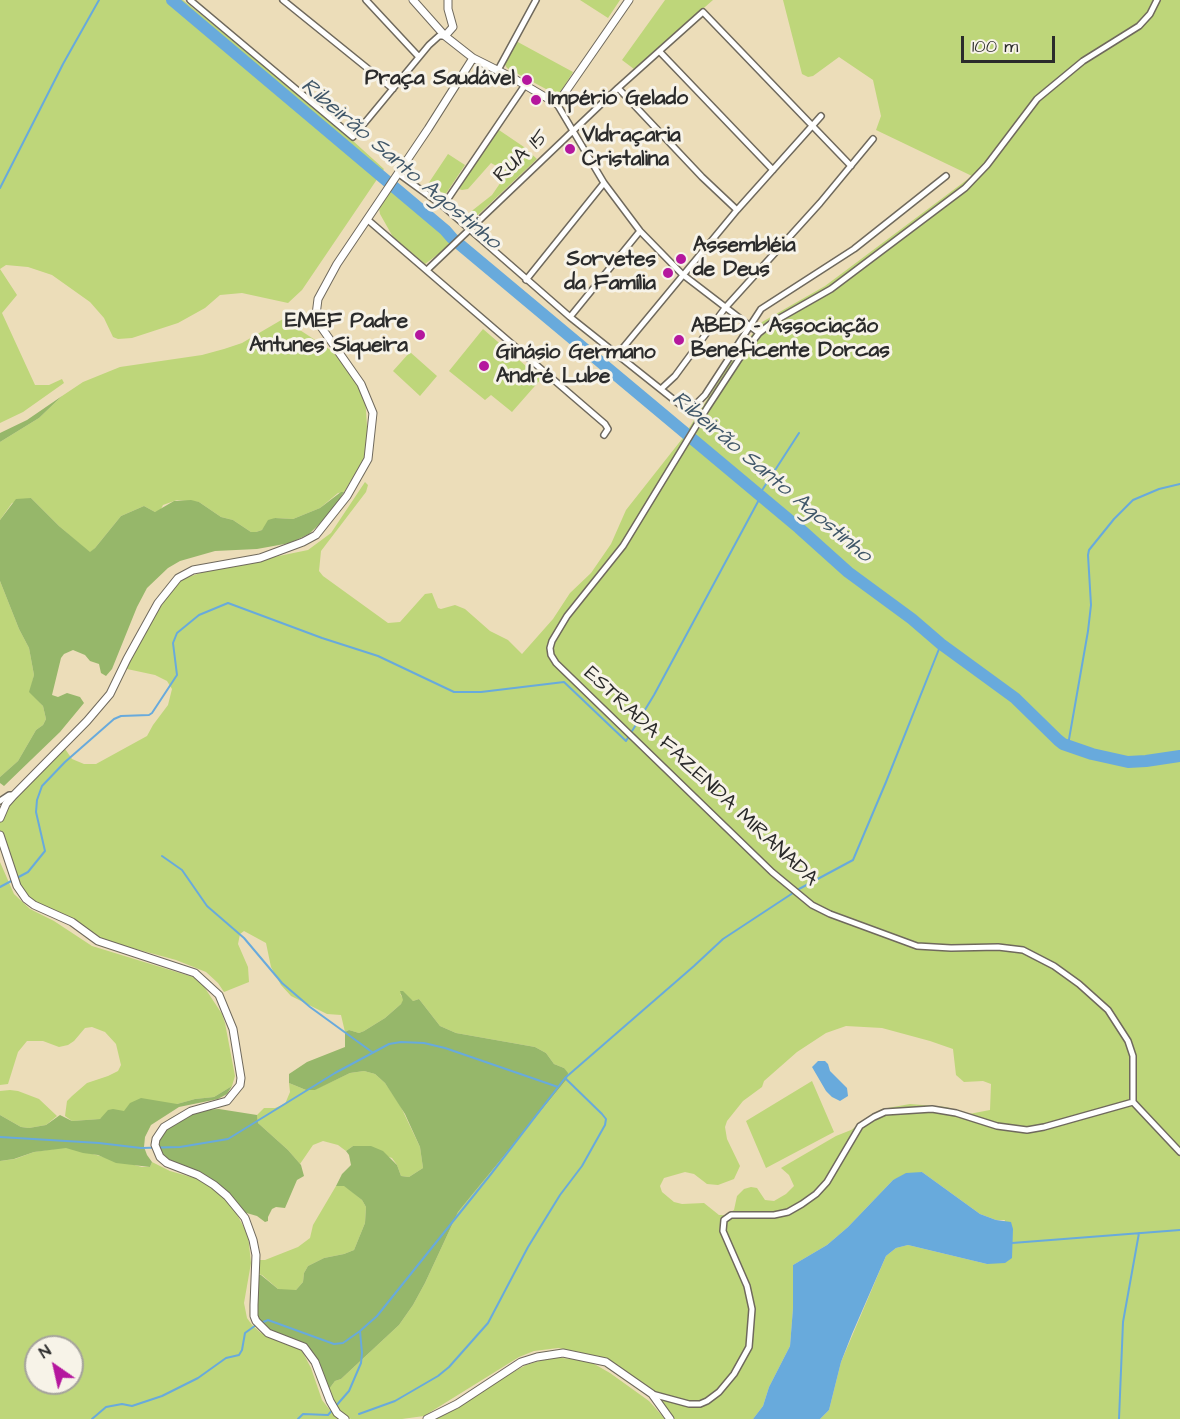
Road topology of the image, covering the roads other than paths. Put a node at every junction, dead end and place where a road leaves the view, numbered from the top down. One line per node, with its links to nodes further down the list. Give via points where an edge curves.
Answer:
1 (190, 0): 16 (street, via 352,136)
2 (283, 0): 16 (street)
3 (366, 0): 11 (street)
4 (413, 0): 9 (street)
5 (448, 0): 9 (street, via 453,27)
6 (536, 0): 13 (street)
7 (629, 0): 17 (street)
8 (1157, 0): 38 (street, ESTRADA FAZENDA MIRANADA, via 1139,26 1083,61 1037,99 965,188 831,289)
9 (445, 36): 11 (street, via 436,39); 12 (street)
10 (660, 52): 15 (street, RUA 15); 19 (street, RUA 15, via 703,12); 23 (street)
11 (419, 57): 16 (street)
12 (473, 58): 13 (street); 24 (street)
13 (498, 70): 14 (street)
14 (525, 85): 17 (street); 27 (street)
15 (618, 88): 20 (street, RUA 15); 28 (street)
16 (393, 89)
17 (557, 104): 20 (street)
18 (821, 116): 19 (street)
19 (813, 125): 22 (street); 23 (street)
20 (573, 132): 26 (street); 30 (street, RUA 15)
21 (873, 139): 22 (street)
22 (851, 166): 35 (street)
23 (773, 170): 28 (street)
24 (396, 176): 27 (street); 29 (street)
25 (946, 176): 37 (street, via 854,249 767,304)
26 (604, 183): 31 (street); 34 (street)
27 (443, 206): 30 (street)
28 (737, 210): 33 (street)
29 (368, 220): 32 (street); 42 (street, via 320,292 317,308 319,324 361,384 373,413 368,459 347,496 316,535 303,542 260,558 193,570 178,578 158,603 106,700)
30 (469, 229): 32 (street, RUA 15); 34 (street)
31 (640, 231): 33 (street); 36 (street)
32 (427, 270): 41 (street, via 605,424 608,429)
33 (682, 274): 35 (street); 39 (street)
34 (526, 280): 36 (street)
35 (725, 308): 37 (street); 40 (street)
36 (570, 317): 39 (street)
37 (750, 326): 38 (street); 40 (street, via 696,404 683,407)
38 (759, 333): 46 (street, ESTRADA FAZENDA MIRANADA, via 623,546 567,616 552,640 551,656 772,872 812,905 917,945 1023,950 1079,984 1108,1010 1128,1041 1133,1056)
39 (617, 355): 40 (street)
40 (661, 389)
41 (604, 435)
42 (14, 795): 43 (street); 44 (street)
43 (0, 801)
44 (0, 818)
45 (0, 835): 49 (street, via 17,886 34,905 72,922 98,941 195,973 219,995 234,1036 240,1085 227,1101 191,1111 164,1127 155,1145 167,1163 214,1185 244,1218 256,1255 256,1321 268,1333 304,1347)
46 (1133, 1102): 47 (street); 48 (street, via 1027,1130 932,1109 885,1112 874,1117 860,1126 827,1182 802,1204 774,1215 731,1215 724,1220 723,1231 747,1286 752,1309 749,1347 734,1374 707,1401 688,1404)
47 (1180, 1152)
48 (652, 1394): 50 (street, via 606,1362 573,1354 551,1354 521,1362); 51 (street)
49 (340, 1417)
50 (427, 1419)
51 (670, 1419)

